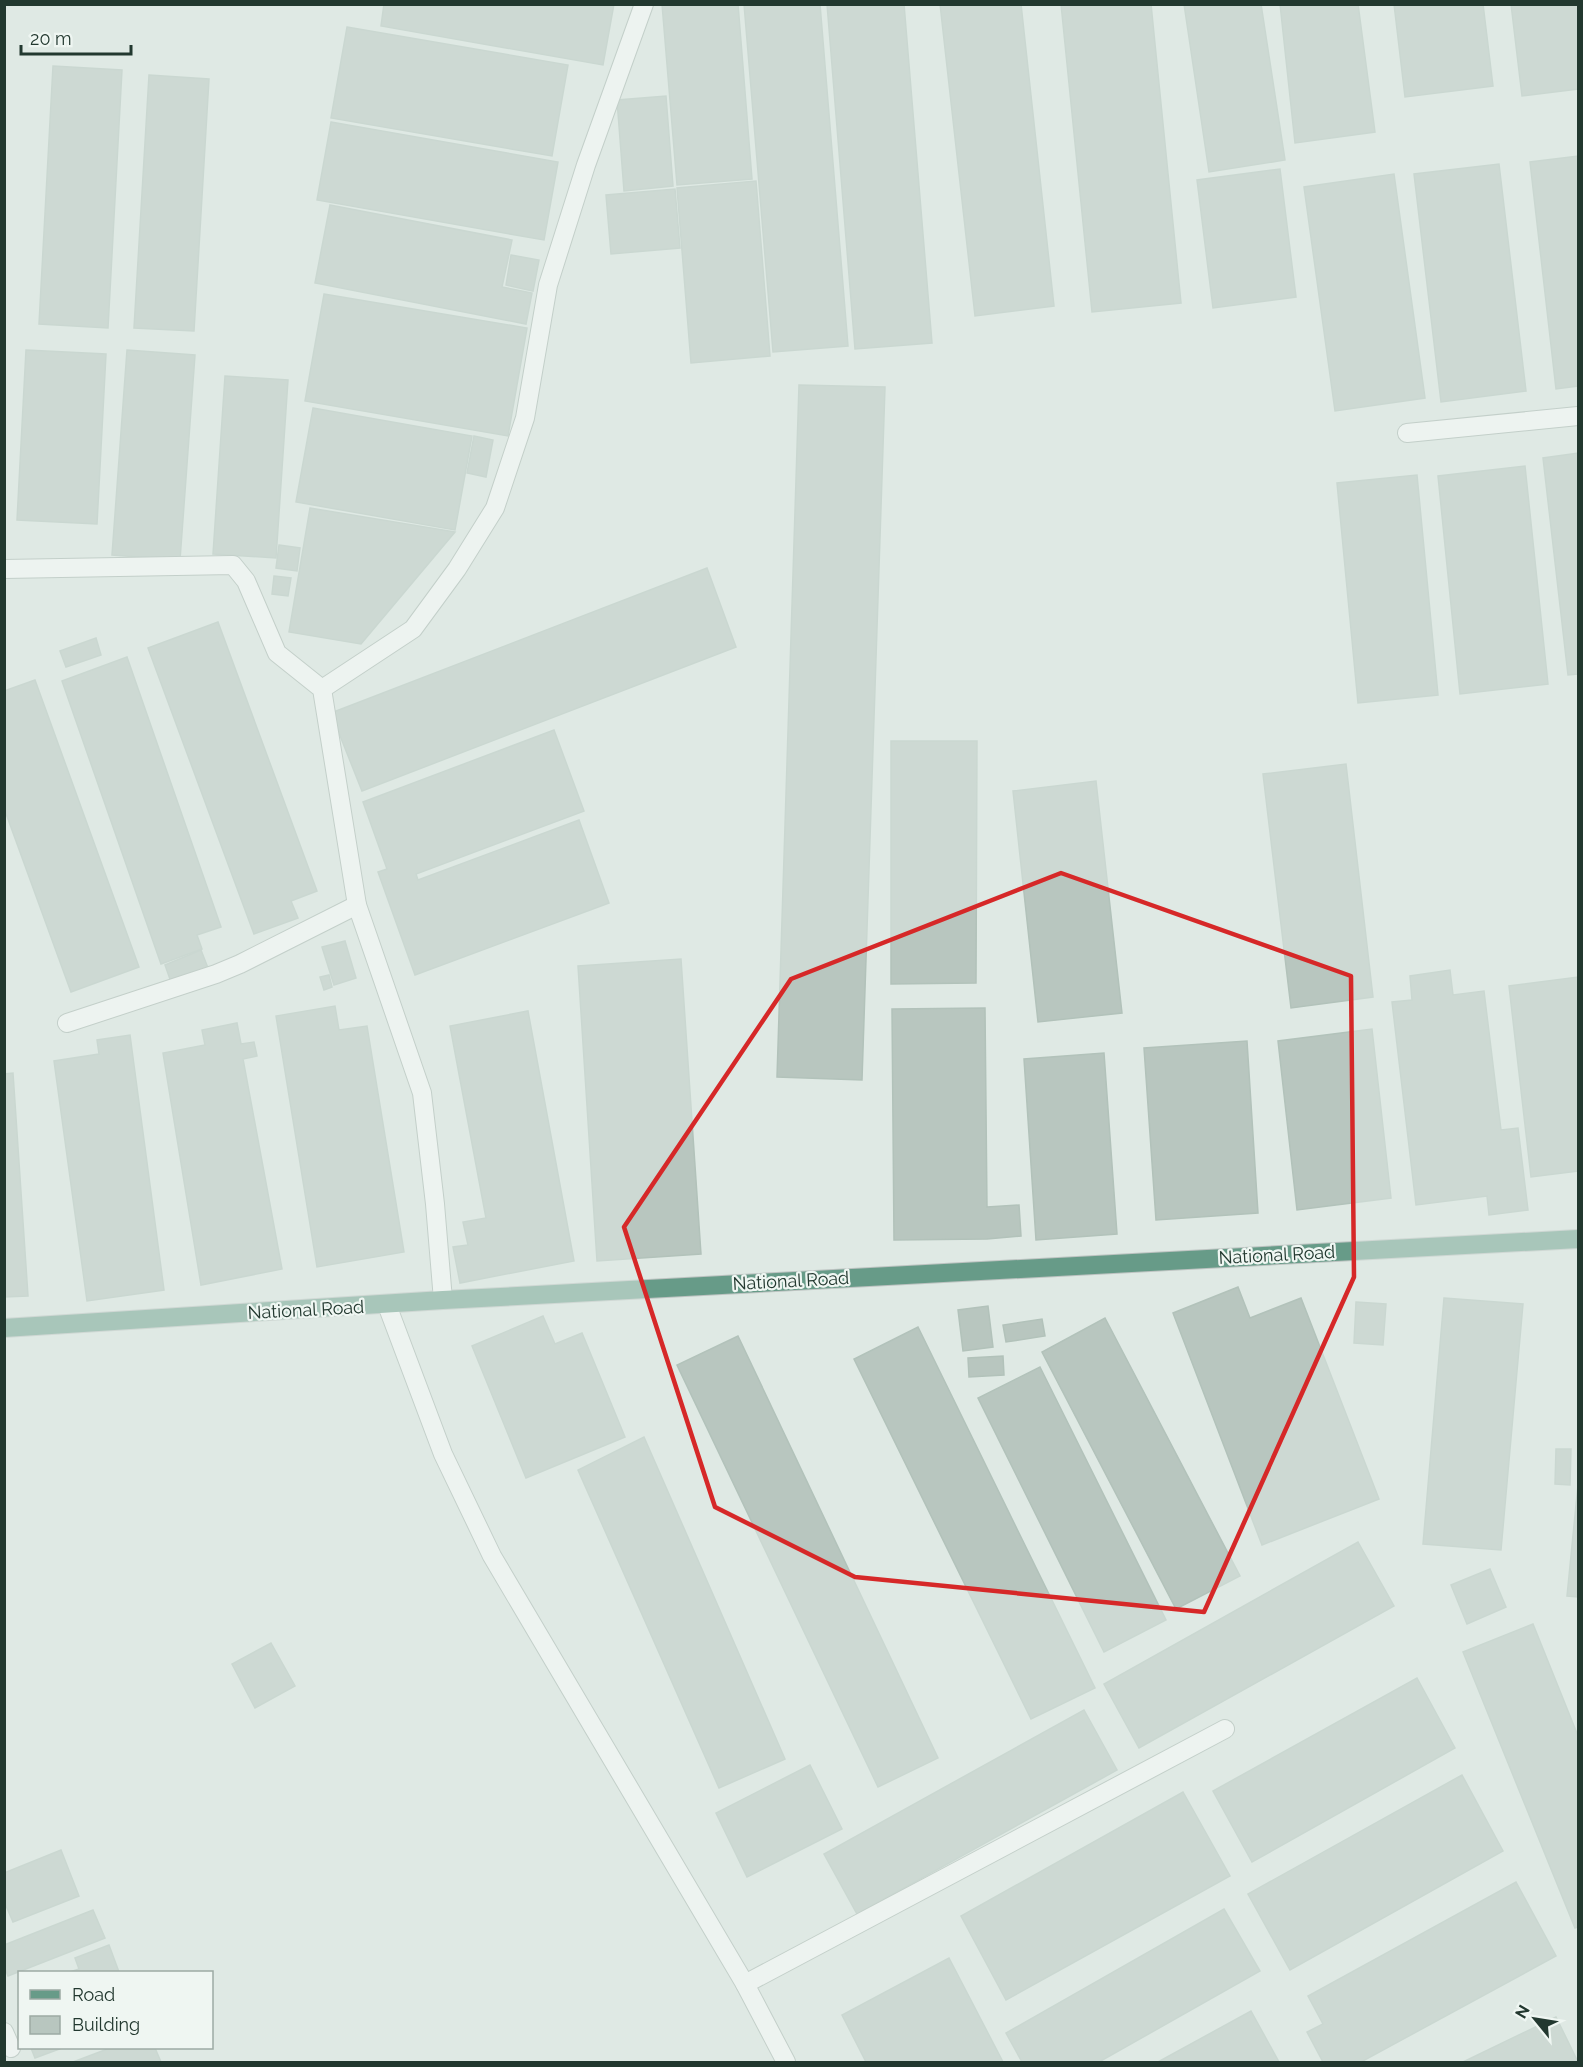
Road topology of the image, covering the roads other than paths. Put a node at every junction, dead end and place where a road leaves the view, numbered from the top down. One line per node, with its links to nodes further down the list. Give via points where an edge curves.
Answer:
1 (644, 4): 5 (lane, via 548,285 525,418 495,508 413,629)
2 (1578, 416): 3 (lane)
3 (1407, 434)
4 (4, 569): 5 (lane, via 233,565 246,581 277,653)
5 (322, 690): 6 (lane)
6 (357, 905): 7 (lane, via 216,974); 9 (lane, via 422,1093)
7 (67, 1023)
8 (1578, 1239): 9 (main road, National Road)
9 (443, 1300): 10 (main road, National Road)
10 (387, 1305): 11 (main road, National Road); 13 (lane, via 443,1454 492,1556)
11 (4, 1328)
12 (1225, 1729): 13 (lane)
13 (745, 1984): 14 (lane)
14 (786, 2062)

